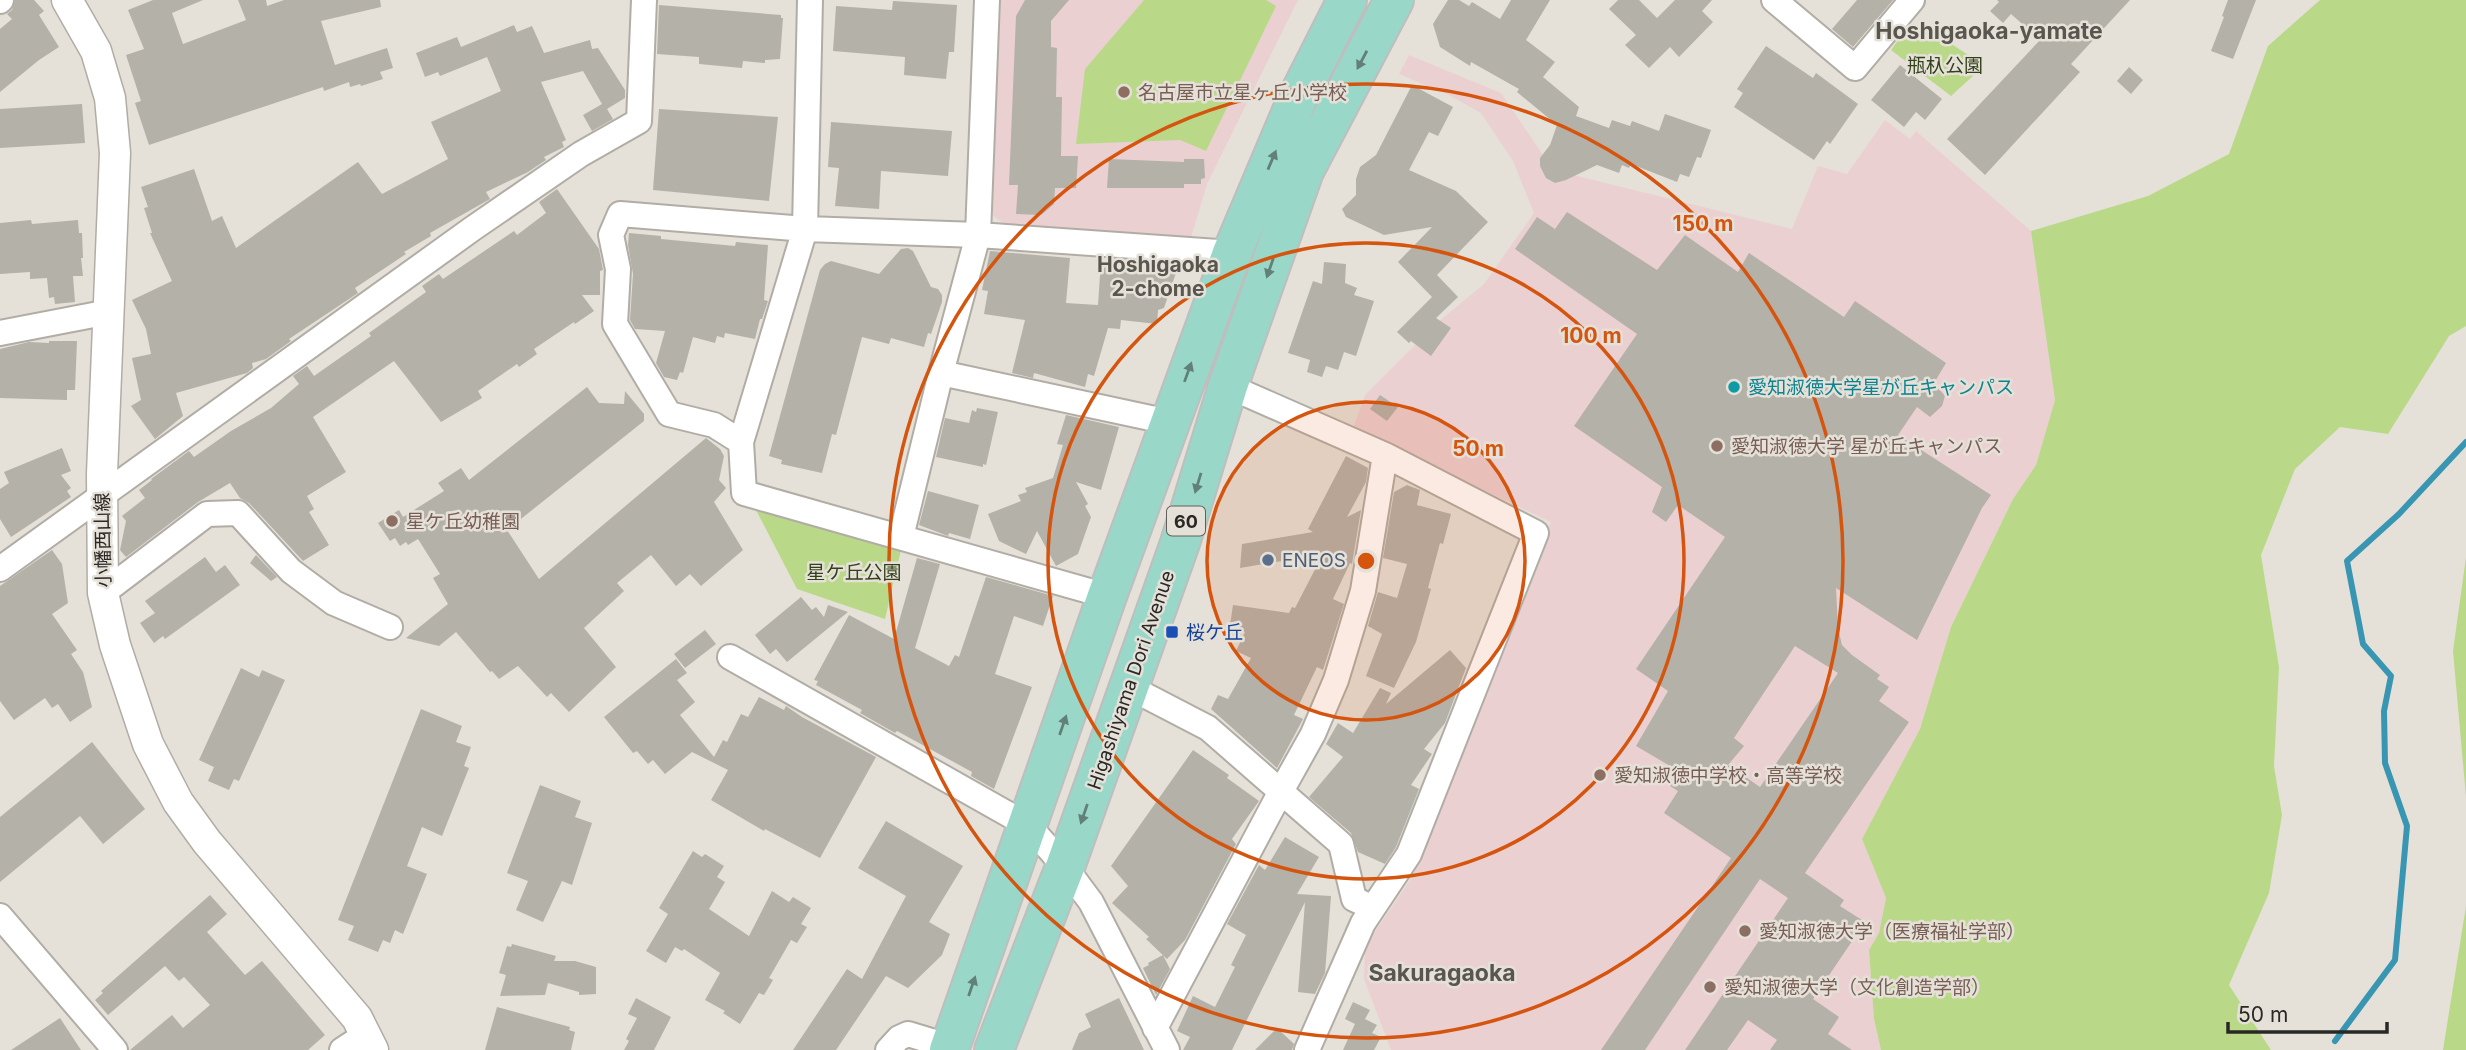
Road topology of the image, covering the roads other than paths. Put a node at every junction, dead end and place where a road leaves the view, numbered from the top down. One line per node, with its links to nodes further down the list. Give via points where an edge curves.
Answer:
1 (67, 0): 12 (street, 小幡西山線, via 96,51 110,98 115,153)
2 (644, 0): 19 (street, via 639,121 581,154 472,229)
3 (810, 0): 9 (street)
4 (987, 0): 10 (street)
5 (1347, 0): 11 (main road, 60, one-way to 5, via 1298,97)
6 (1394, 0): 15 (main road, Higashiyama Dori Avenue / 60, one-way to 15, via 1304,171)
7 (1774, 0): 8 (street, via 1855,68)
8 (1912, 0)
9 (805, 229): 10 (street); 17 (street); 17 (street, via 620,214 611,235 618,270 615,324 669,414 714,425)
10 (978, 235): 11 (street); 14 (street)
11 (1232, 253): 16 (main road, 60, one-way to 11)
12 (109, 312): 13 (street); 19 (street, 小幡西山線)
13 (0, 333)
14 (941, 373): 16 (street); 20 (street)
15 (1228, 387): 18 (street); 26 (main road, Higashiyama Dori Avenue / 60, one-way to 26)
16 (1169, 422): 23 (main road, 60)
17 (741, 442): 20 (street, via 744,493)
18 (1385, 455): 27 (street, via 1363,591 1336,680); 30 (street, via 1536,533 1409,854)
19 (102, 494): 21 (street); 22 (street, 小幡西山線)
20 (901, 537): 23 (street)
21 (0, 569)
22 (103, 593): 24 (street, via 207,514 238,513 291,571 334,603); 33 (street, 小幡西山線, via 148,744 178,802 357,1018)
23 (1107, 596): 28 (main road, 60, one-way to 23)
24 (390, 627)
25 (730, 657): 28 (street)
26 (1129, 687): 27 (street, via 1208,728); 29 (main road, Higashiyama Dori Avenue / 60, one-way to 29)
27 (1280, 793): 30 (street, via 1341,844 1354,899); 32 (street)
28 (1029, 826): 29 (street); 34 (main road, 60, one-way to 28)
29 (1065, 867): 32 (street, via 1091,902); 37 (main road, Higashiyama Dori Avenue / 60)
30 (1373, 908): 39 (street)
31 (0, 916): 35 (street)
32 (1155, 1028): 38 (street)
33 (360, 1045)
34 (950, 1048): 36 (street, via 908,1034)
35 (115, 1050)
36 (888, 1050)
37 (994, 1050)
38 (1167, 1050)
39 (1307, 1050)

